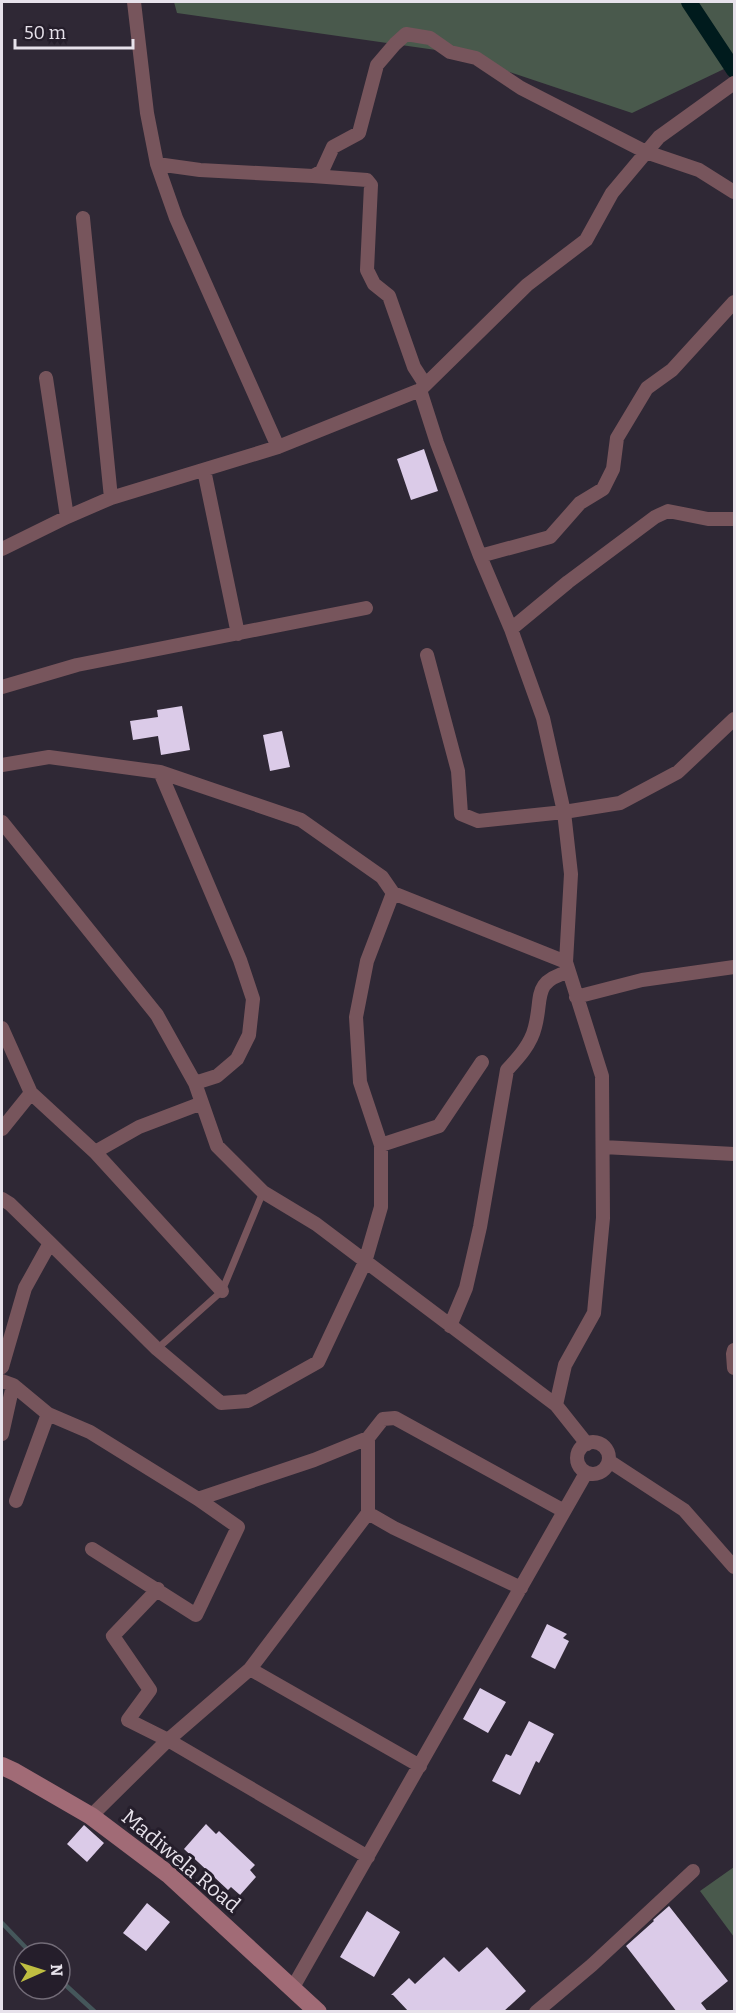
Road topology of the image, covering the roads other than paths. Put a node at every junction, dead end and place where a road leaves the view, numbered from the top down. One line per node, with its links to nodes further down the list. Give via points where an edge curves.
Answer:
1 (134, 2): 4 (street, via 147,113)
2 (735, 83): 3 (street, via 659,137)
3 (646, 152): 5 (street, via 521,88 476,58 450,51 430,38 405,34 377,65 359,134 333,147 322,171); 6 (street, via 699,170); 10 (street, via 612,193 586,240 527,285)
4 (158, 164): 5 (street); 11 (street, via 176,218)
5 (313, 176): 10 (street, via 366,180 372,185 367,270 374,284 389,296)
6 (735, 192)
7 (83, 218): 13 (street)
8 (735, 302): 17 (street, via 672,370 647,388 617,438 613,469 603,489 580,504 550,537)
9 (46, 378): 14 (street)
10 (423, 387): 11 (street); 17 (street, via 437,442)
11 (279, 447): 12 (street)
12 (204, 470): 13 (street); 20 (street)
13 (111, 498): 14 (street)
14 (67, 517): 16 (street)
15 (735, 519): 19 (street, via 668,512 655,517)
16 (2, 549)
17 (480, 556): 19 (street)
18 (366, 608): 20 (street)
19 (512, 629): 26 (street, via 543,718)
20 (238, 634): 22 (street, via 77,665)
21 (427, 655): 26 (street, via 458,771 461,814 478,821)
22 (2, 687)
23 (735, 719): 26 (street, via 678,772 620,803)
24 (2, 765): 25 (street, via 49,757)
25 (160, 772): 28 (street, via 301,820 382,877); 34 (street, via 253,999 249,1035 237,1059 217,1076)
26 (564, 812): 29 (street, via 571,874)
27 (2, 822): 34 (street, via 157,1015)
28 (393, 893): 29 (street); 38 (street, via 367,961 356,1017 360,1082)
29 (567, 967): 31 (street); 47 (street, via 542,989 535,1028 524,1051 507,1070 480,1227 466,1288)
30 (735, 967): 31 (street, via 642,980)
31 (576, 997): 39 (street, via 602,1076)
32 (2, 1028): 35 (street)
33 (482, 1062): 38 (street, via 439,1126)
34 (195, 1083): 36 (street)
35 (31, 1094): 37 (street); 40 (street)
36 (202, 1103): 40 (street, via 139,1126); 42 (street, via 217,1146)
37 (2, 1129)
38 (381, 1145): 45 (street, via 381,1207)
39 (603, 1147): 41 (street); 53 (street, via 603,1218 594,1313 565,1365)
40 (95, 1152): 46 (street)
41 (735, 1154)
42 (263, 1192): 45 (street, via 316,1224); 46 (lane)
43 (2, 1199): 44 (street)
44 (50, 1243): 48 (street); 50 (street, via 25,1288)
45 (365, 1262): 47 (street); 48 (street, via 318,1362 248,1401 221,1403)
46 (222, 1292): 48 (lane)
47 (450, 1326): 53 (street)
48 (157, 1349)
49 (735, 1350): 51 (street)
50 (2, 1367)
51 (735, 1368)
52 (7, 1383): 54 (street); 55 (street)
53 (556, 1405): 57 (street)
54 (48, 1414): 60 (street, via 90,1432); 61 (street)
55 (2, 1434)
56 (368, 1438): 60 (street); 62 (street, via 384,1419 395,1418); 63 (street)
57 (587, 1443): 58 (street, via 606,1448); 59 (street, via 578,1458)
58 (609, 1461): 59 (street, via 603,1471); 65 (street, via 684,1510)
59 (586, 1473): 62 (street)
60 (198, 1499): 67 (street, via 238,1527 196,1615)
61 (16, 1501)
62 (564, 1510): 66 (street)
63 (368, 1513): 66 (street); 68 (street)
64 (92, 1549): 67 (street)
65 (735, 1567)
66 (521, 1588): 71 (street)
67 (158, 1589): 69 (street, via 113,1636 150,1690 128,1720)
68 (250, 1669): 69 (street); 71 (street)
69 (168, 1740): 72 (street); 73 (street)
70 (2, 1766): 72 (main road, Madiwela Road)
71 (420, 1766): 73 (street)
72 (91, 1816): 75 (main road, Madiwela Road, via 168,1874)
73 (368, 1857): 75 (street)
74 (693, 1871): 77 (street)
75 (292, 1989): 76 (main road, Madiwela Road)
76 (318, 2012)
77 (536, 2012)

